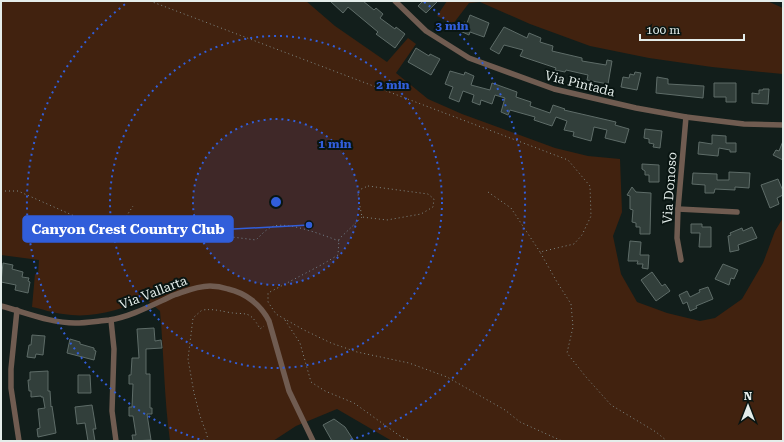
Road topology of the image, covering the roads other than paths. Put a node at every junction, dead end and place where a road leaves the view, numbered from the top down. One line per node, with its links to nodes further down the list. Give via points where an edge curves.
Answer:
1 (395, 1): 2 (street, Via Pintada, via 426,31 468,58 554,89)
2 (686, 117): 3 (street, Via Pintada, via 744,124); 4 (street, Via Donoso)
3 (783, 125)
4 (678, 209): 5 (street); 6 (street, Via Donoso, via 677,238)
5 (737, 212)
6 (680, 260)
7 (1, 306): 8 (street, Via Vallarta)
8 (17, 310): 9 (street, Via Vallarta, via 50,320 75,323); 10 (street, via 11,388)
9 (110, 320): 11 (street, via 114,348 112,411); 12 (street, Via Vallarta, via 191,288 209,286 235,290 246,296 257,304 270,321 289,391)
10 (19, 441)
11 (116, 441)
12 (314, 441)

